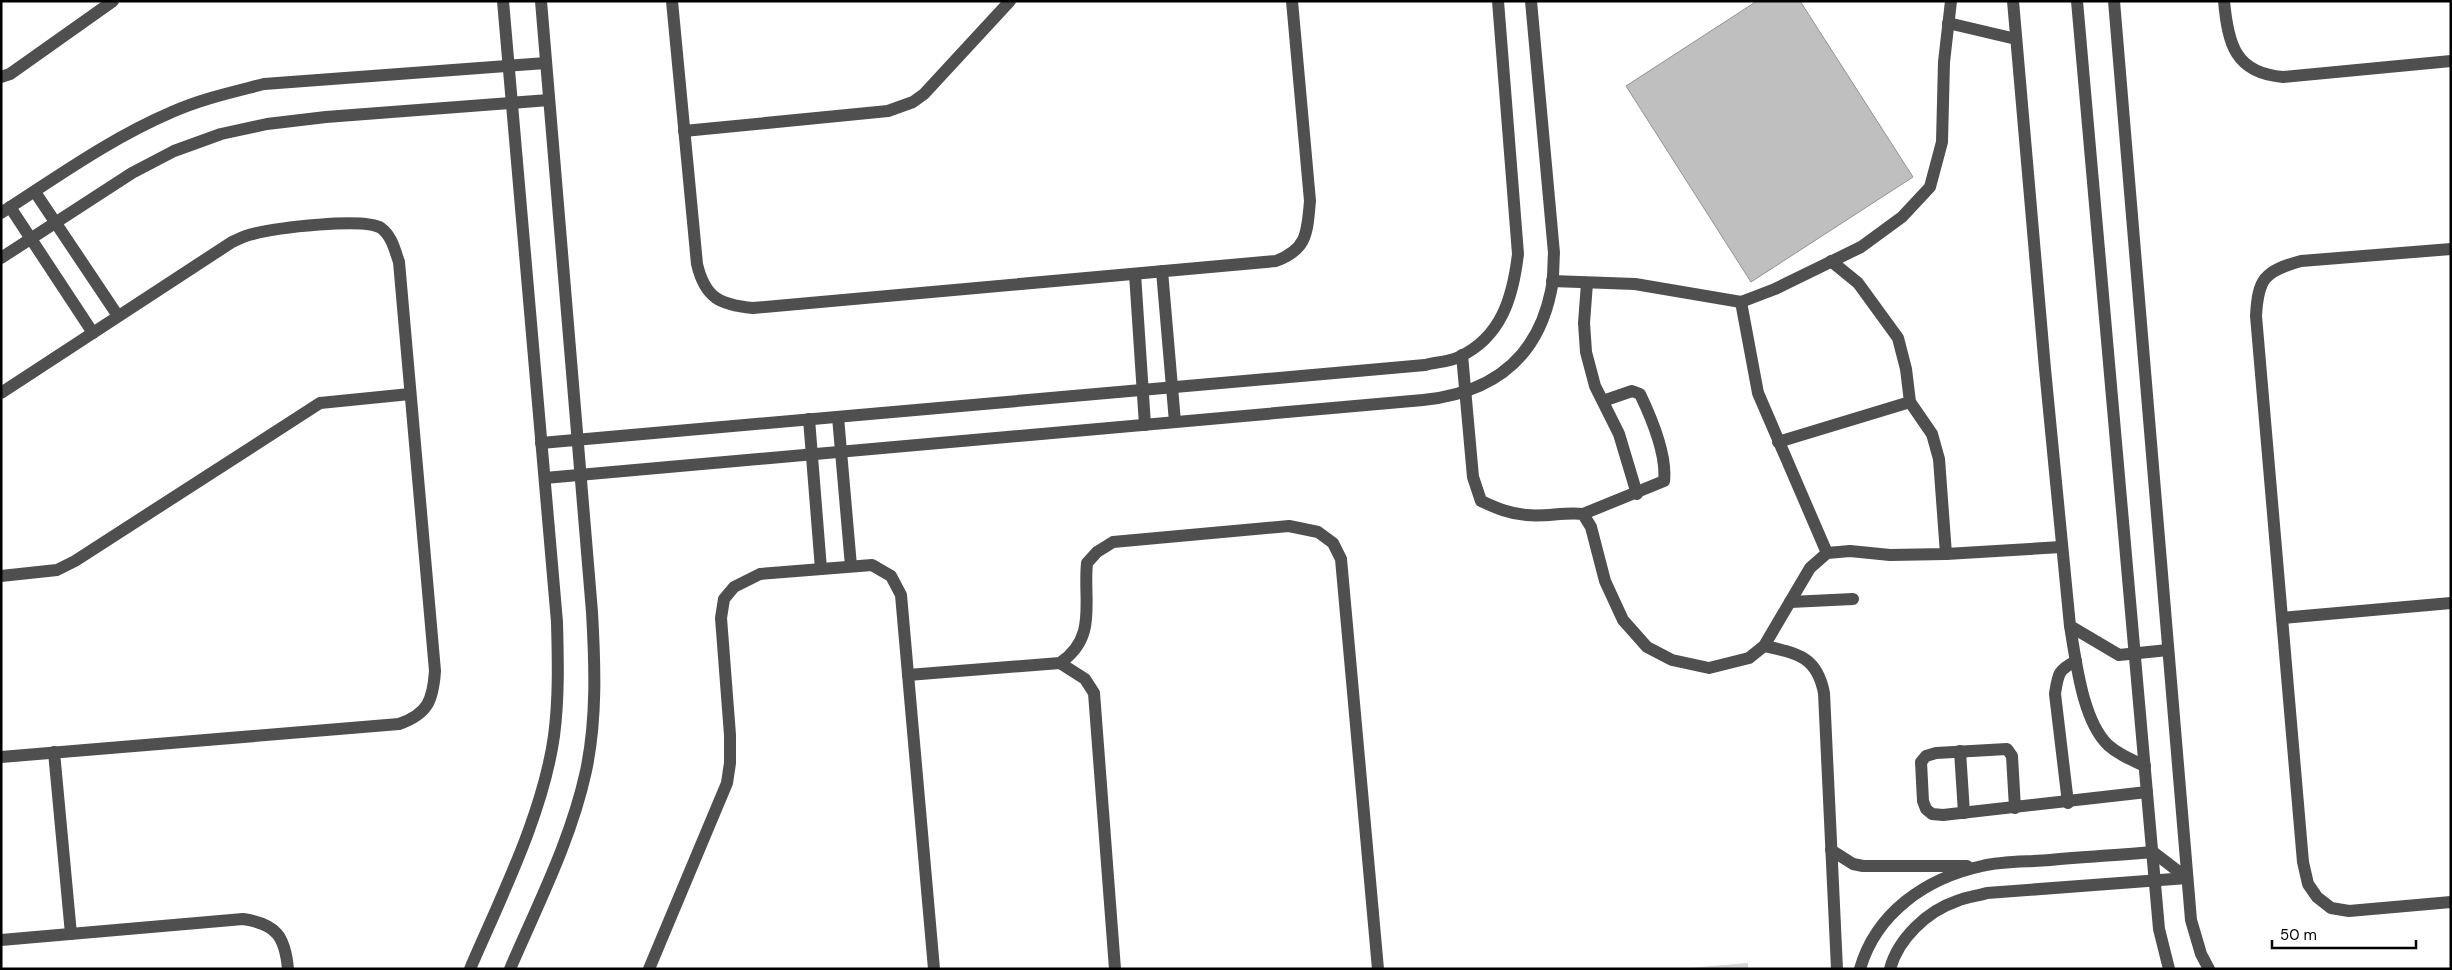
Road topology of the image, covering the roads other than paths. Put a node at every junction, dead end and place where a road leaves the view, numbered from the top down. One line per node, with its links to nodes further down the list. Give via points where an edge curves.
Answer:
1 (113, 1): 19 (street, via 10,74)
2 (503, 1): 18 (street)
3 (540, 1): 17 (street)
4 (672, 1): 22 (street)
5 (1010, 1): 22 (street, via 924,94 912,102 888,111)
6 (1292, 1): 30 (street, via 1310,201 1303,243 1290,256 1276,261)
7 (1498, 1): 37 (street, via 1518,254 1514,286 1504,314 1485,339)
8 (1532, 1): 32 (street, via 1554,253)
9 (1951, 1): 14 (street)
10 (2013, 1): 15 (street)
11 (2077, 1): 71 (street)
12 (2114, 1): 70 (street)
13 (2224, 1): 16 (street, via 2231,43 2239,59 2266,76)
14 (1948, 23): 15 (street); 29 (street, via 1942,142 1930,187 1902,217 1861,246)
15 (2016, 39): 58 (street)
16 (2451, 61)
17 (546, 64): 18 (street); 20 (street)
18 (508, 66): 21 (street); 23 (street, via 264,84 221,95 173,111 118,138)
19 (1, 77)
20 (549, 100): 21 (street); 49 (street)
21 (512, 103): 25 (street, via 326,117 266,124 221,134 174,151 140,169); 51 (street)
22 (684, 131): 31 (street, via 700,279 718,301 732,306 753,308)
23 (35, 192): 24 (street); 25 (street)
24 (6, 210): 26 (street)
25 (56, 223): 26 (street); 35 (street)
26 (31, 239): 28 (street); 36 (street)
27 (2451, 249): 67 (street, via 2301,261 2281,267 2267,276 2258,290 2256,316)
28 (1, 258)
29 (1831, 261): 34 (street, via 1775,290); 44 (street, via 1858,283 1898,338)
30 (1162, 271): 31 (street); 38 (street)
31 (1135, 274): 39 (street)
32 (1552, 281): 33 (street); 41 (street, via 1542,324 1525,351 1501,374)
33 (1587, 283): 34 (street, via 1635,284); 43 (street, via 1586,352 1595,386)
34 (1741, 302): 50 (street, via 1758,393)
35 (118, 316): 36 (street); 42 (street, via 232,242 251,234 353,223 381,228 393,244 399,262)
36 (92, 333): 40 (street)
37 (1462, 355): 38 (street, via 1425,365); 41 (street)
38 (1172, 387): 39 (street); 47 (street)
39 (1142, 390): 45 (street); 48 (street)
40 (1, 393)
41 (1464, 393): 47 (street, via 1432,399); 57 (street, via 1472,442 1473,478 1481,501 1502,511 1528,515)
42 (410, 394): 63 (street, via 320,403 75,561 57,570); 76 (street, via 435,671 433,695 424,709 414,719 400,724)
43 (1603, 400): 56 (street, via 1619,434); 56 (street, via 1632,391 1640,394 1650,415 1666,470 1664,481)
44 (1910, 402): 50 (street); 60 (street, via 1932,434 1938,459)
45 (838, 416): 46 (street); 52 (street)
46 (809, 419): 49 (street); 53 (street)
47 (1175, 422): 48 (street)
48 (1145, 425): 52 (street)
49 (578, 440): 51 (street); 54 (street)
50 (1778, 442): 59 (street)
51 (542, 443): 55 (street)
52 (841, 452): 53 (street); 61 (street)
53 (812, 454): 54 (street); 62 (street)
54 (580, 475): 55 (street); 93 (street, via 595,660 594,707 586,770 572,820)
55 (545, 478): 92 (street, via 557,622 558,686 554,737 542,788)
56 (1637, 494): 57 (street)
57 (1583, 514): 69 (street, via 1591,527 1605,581 1623,620 1647,647 1672,660 1709,668 1749,658)
58 (2061, 547): 60 (street); 68 (street)
59 (1827, 554): 60 (street, via 1850,551 1890,555); 65 (street, via 1810,568)
60 (1946, 554)
61 (851, 566): 62 (street); 74 (street, via 881,568 897,585 901,596)
62 (821, 569): 94 (street, via 760,574 734,587 724,599 721,618 730,735 727,783)
63 (1, 576)
64 (1853, 599): 65 (street)
65 (1790, 602): 69 (street)
66 (2451, 603): 67 (street)
67 (2282, 618): 88 (street, via 2303,862 2308,884 2331,908 2350,911)
68 (2070, 626): 71 (street, via 2119,655); 72 (street)
69 (1764, 646): 83 (street, via 1803,658 1820,675 1824,693)
70 (2168, 650): 71 (street); 86 (street)
71 (2134, 654): 78 (street)
72 (2076, 661): 78 (street, via 2088,710 2102,737 2116,752); 80 (street, via 2062,668 2055,694)
73 (1060, 663): 74 (street); 96 (street, via 1085,679 1094,693); 97 (street, via 1072,655 1083,638 1087,622 1086,562 1113,542 1289,526 1318,532 1333,543 1341,559)
74 (908, 675): 95 (street)
75 (1960, 751): 81 (street, via 2010,750); 82 (street); 82 (street, via 1926,756 1921,762 1921,774 1926,809 1932,814)
76 (54, 752): 77 (street); 89 (street)
77 (1, 757)
78 (2144, 766): 79 (street)
79 (2147, 792): 80 (street); 84 (street)
80 (2068, 803): 81 (street)
81 (2015, 808): 82 (street)
82 (1964, 813)
83 (1831, 850): 85 (street, via 1853,864 1863,866); 98 (street)
84 (2153, 852): 85 (street); 86 (street); 87 (street)
85 (1983, 866): 99 (street, via 1950,875 1919,891 1891,913 1871,940)
86 (2187, 878): 87 (street); 102 (street, via 2191,920 2201,954)
87 (2155, 881): 100 (street, via 1987,893 1956,901 1932,914 1909,933); 101 (street, via 2160,929)
88 (2451, 902)
89 (72, 934): 90 (street); 91 (street, via 244,919 261,922 277,932 286,947)
90 (1, 940)
91 (288, 969)
92 (470, 969)
93 (510, 969)
94 (649, 969)
95 (934, 969)
96 (1115, 969)
97 (1378, 969)
98 (1837, 969)
99 (1860, 969)
100 (1890, 969)
101 (2169, 969)
102 (2210, 969)

